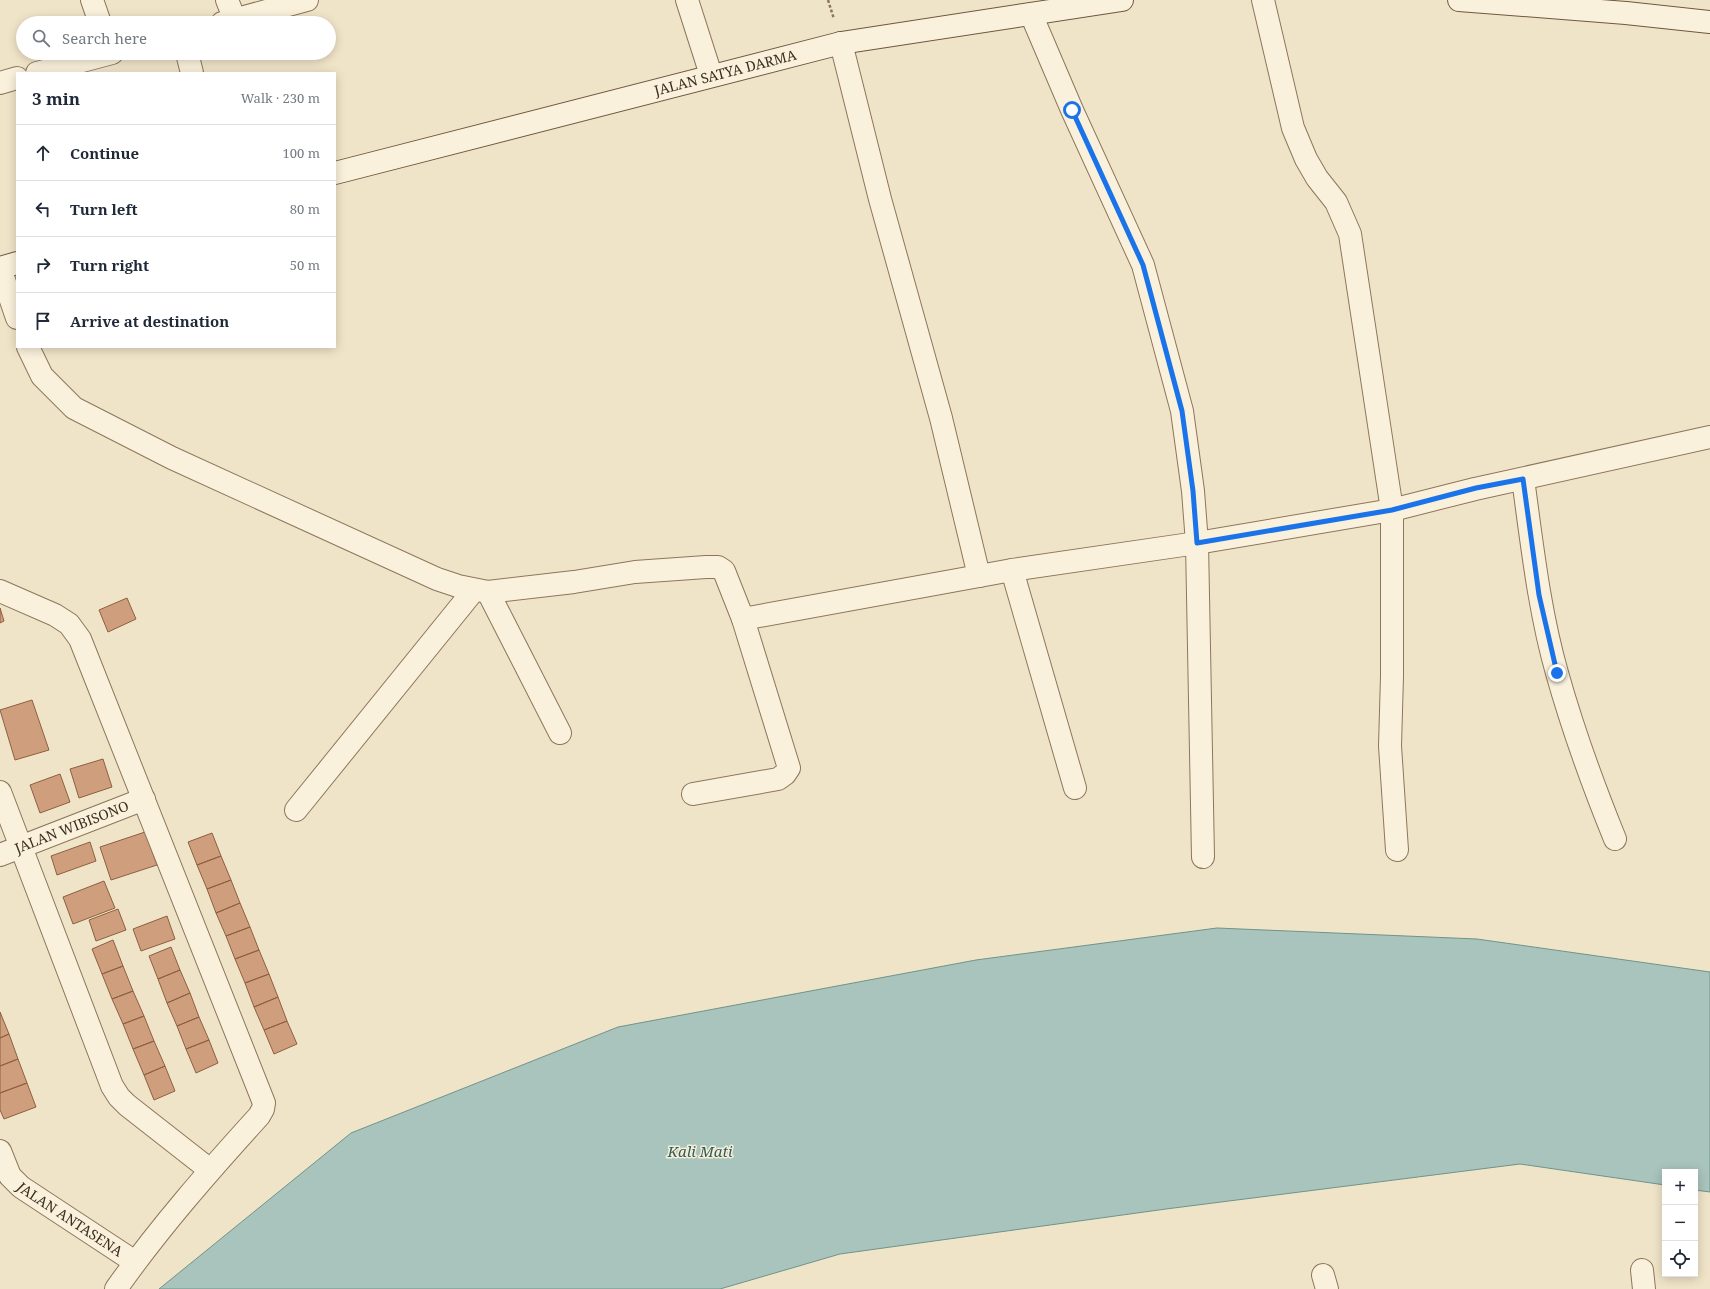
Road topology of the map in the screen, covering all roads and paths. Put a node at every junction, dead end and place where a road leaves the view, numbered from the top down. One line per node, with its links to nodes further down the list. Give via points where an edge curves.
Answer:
1 (92, 0): 10 (street)
2 (307, 0): 8 (street)
3 (687, 0): 17 (street)
4 (1122, 0): 9 (street, JALAN SATYA DARMA)
5 (1263, 0): 27 (street, via 1293,128 1306,159 1336,202 1350,234)
6 (1459, 0): 7 (street)
7 (1629, 6): 11 (street)
8 (228, 14)
9 (1031, 14): 12 (street, JALAN SATYA DARMA); 28 (street, via 1143,265 1182,411)
10 (98, 16)
11 (1710, 22)
12 (840, 43): 17 (street, JALAN SATYA DARMA); 30 (street, via 941,418)
13 (86, 60): 15 (street)
14 (189, 60): 16 (street)
15 (41, 72)
16 (192, 72)
17 (710, 75): 20 (street, JALAN SATYA DARMA)
18 (16, 78): 19 (street)
19 (0, 83)
20 (336, 173)
21 (16, 263): 22 (street)
22 (0, 268): 23 (street)
23 (16, 315)
24 (28, 348): 32 (street, via 42,376 74,408 172,458 437,579)
25 (1710, 436): 26 (street)
26 (1523, 479): 27 (street, via 1476,488); 40 (street, via 1539,595 1557,673 1589,774)
27 (1392, 510): 28 (street); 42 (street, via 1390,746)
28 (1197, 543): 29 (street); 44 (street)
29 (1012, 570): 30 (street); 35 (street)
30 (979, 576): 33 (street)
31 (0, 591): 38 (street, via 55,615 69,624 80,639)
32 (481, 591): 33 (street, via 574,582 635,572 718,567 724,571); 34 (street); 39 (street)
33 (742, 619): 37 (street, via 789,768 778,779)
34 (560, 733)
35 (1075, 788)
36 (0, 792): 41 (street)
37 (693, 794)
38 (144, 799): 41 (street, JALAN WIBISONO); 46 (street, via 264,1103 259,1116)
39 (296, 810)
40 (1615, 839)
41 (21, 846): 43 (street, JALAN WIBISONO); 46 (street, via 119,1097)
42 (1397, 850)
43 (0, 855)
44 (1203, 857)
45 (0, 1151): 47 (street, JALAN ANTASENA, via 10,1176 21,1187)
46 (210, 1170): 47 (street)
47 (135, 1262): 48 (street)
48 (116, 1289)

